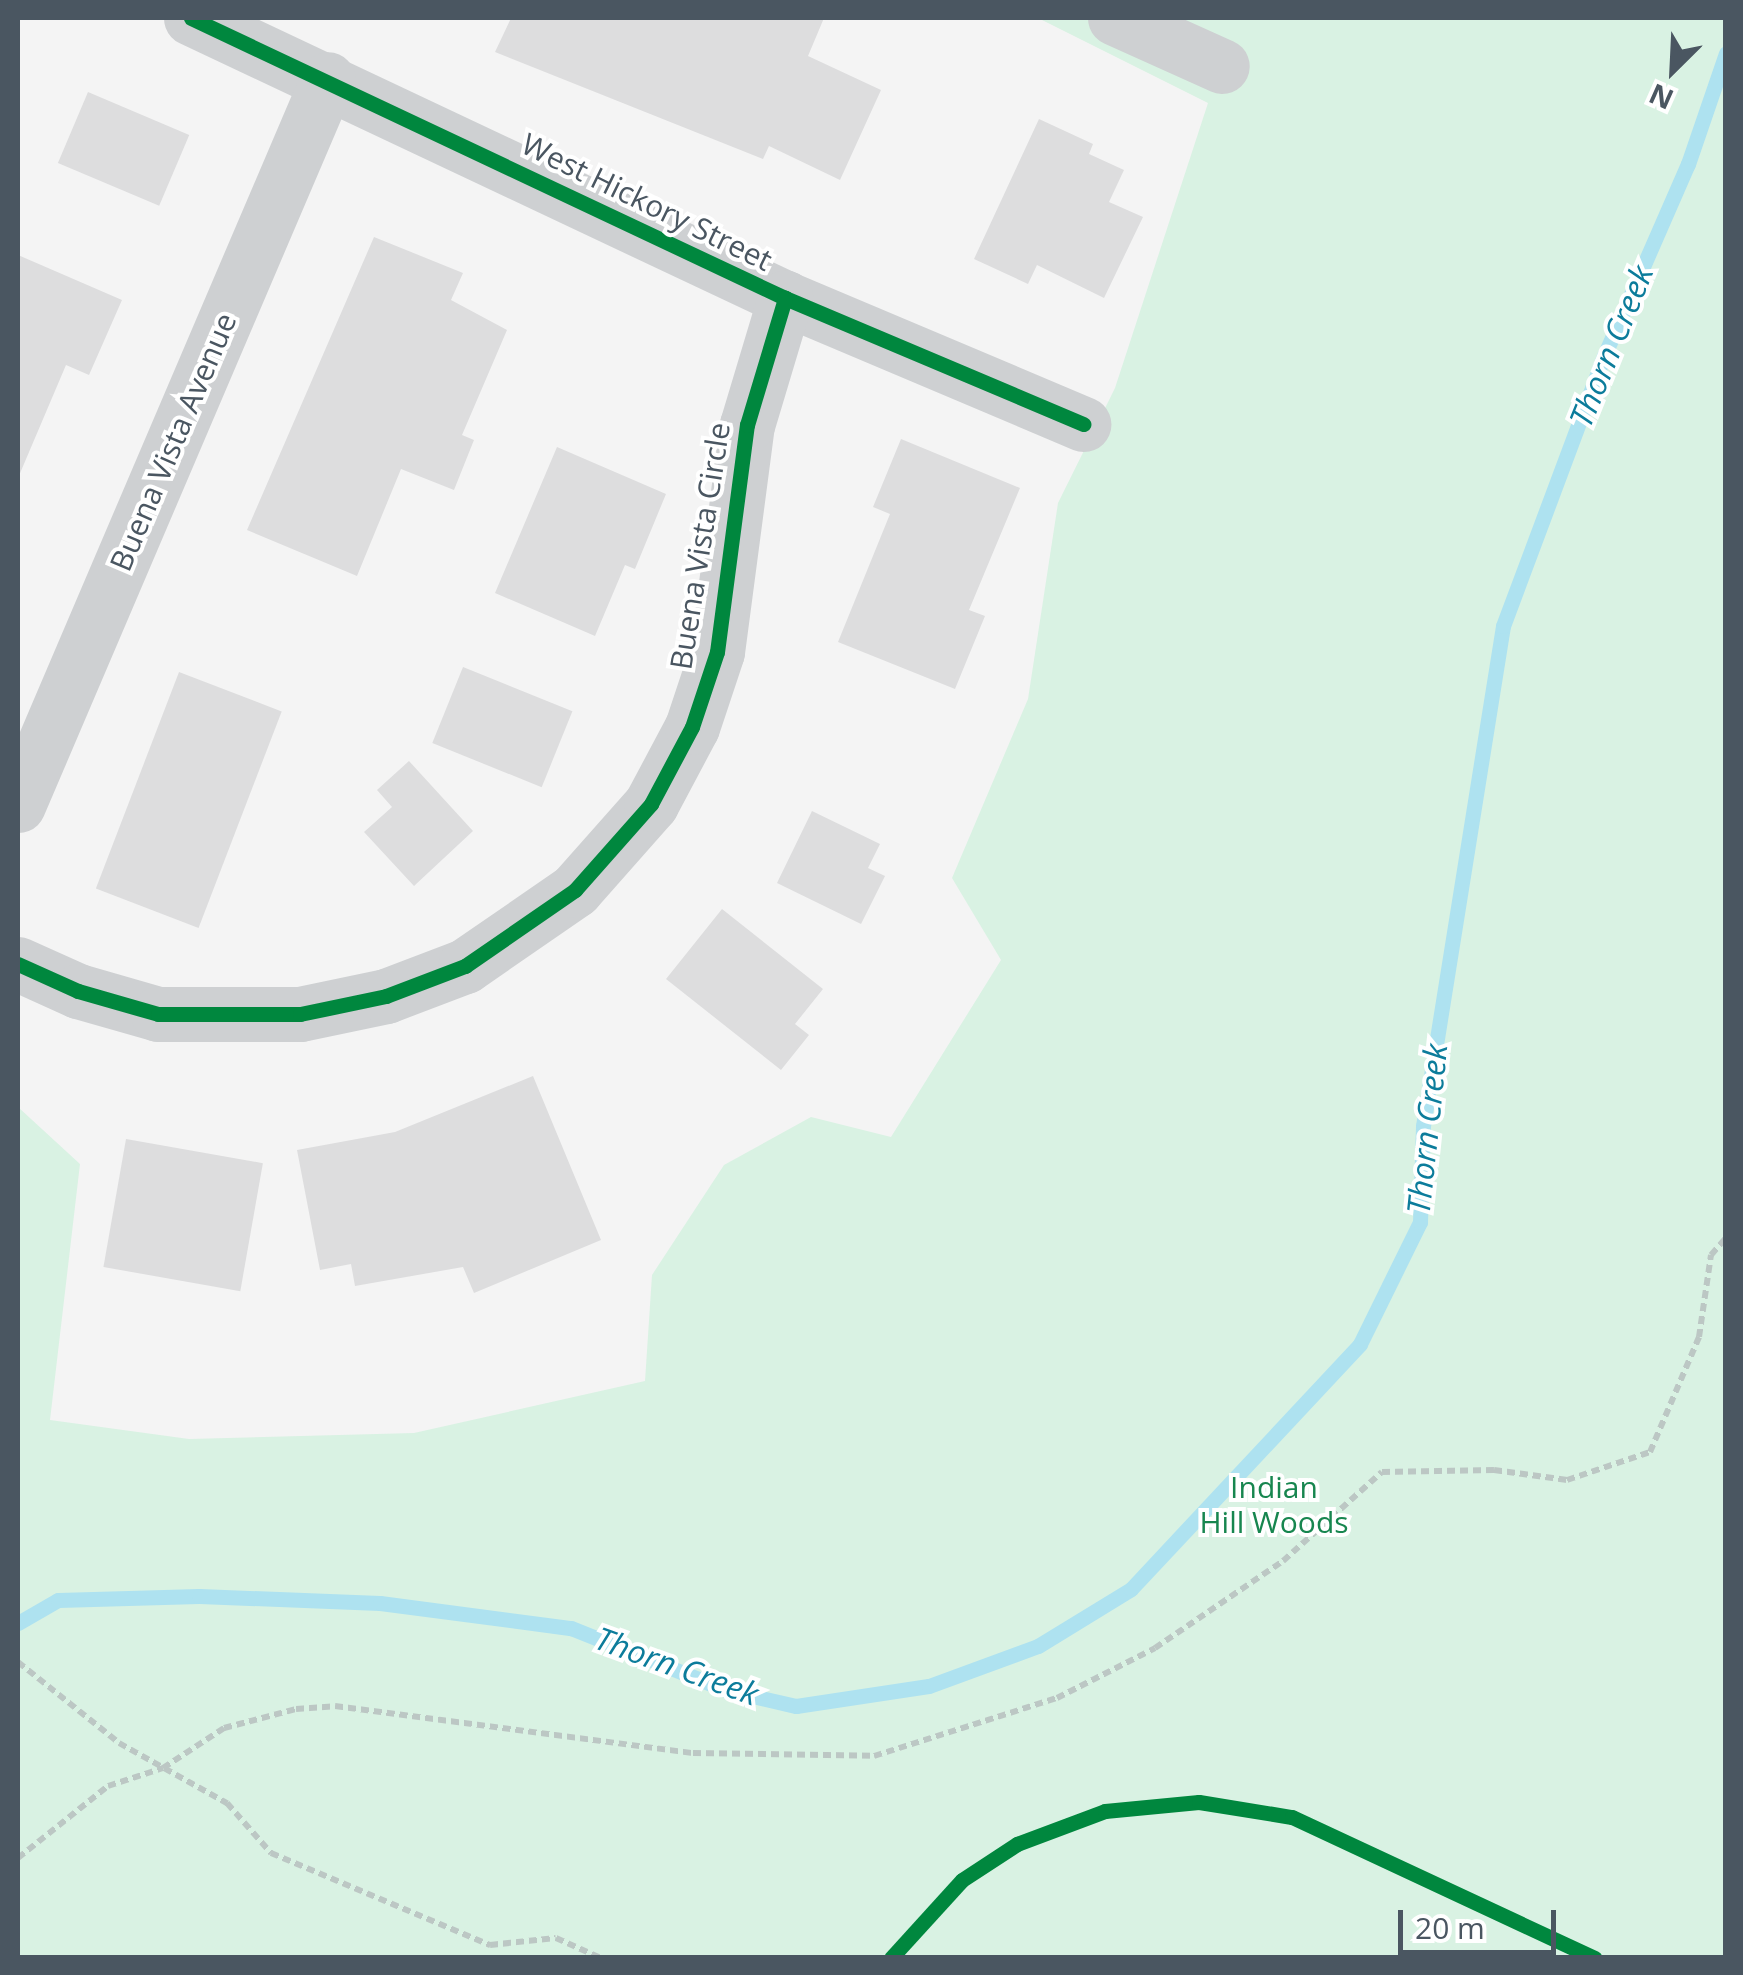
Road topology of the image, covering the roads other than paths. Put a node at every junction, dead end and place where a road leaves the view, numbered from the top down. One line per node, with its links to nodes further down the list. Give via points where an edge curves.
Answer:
1 (192, 18): 4 (street, West Hickory Street)
2 (1115, 18): 3 (street)
3 (1222, 66)
4 (328, 79): 5 (street, West Hickory Street); 7 (street, Buena Vista Avenue)
5 (785, 298): 6 (street, West Hickory Street); 8 (street, Buena Vista Circle, via 747,425 717,652 692,728 650,804 575,890 465,966 386,996 300,1014 158,1014 78,991)
6 (1084, 424)
7 (18, 805)
8 (18, 964)

